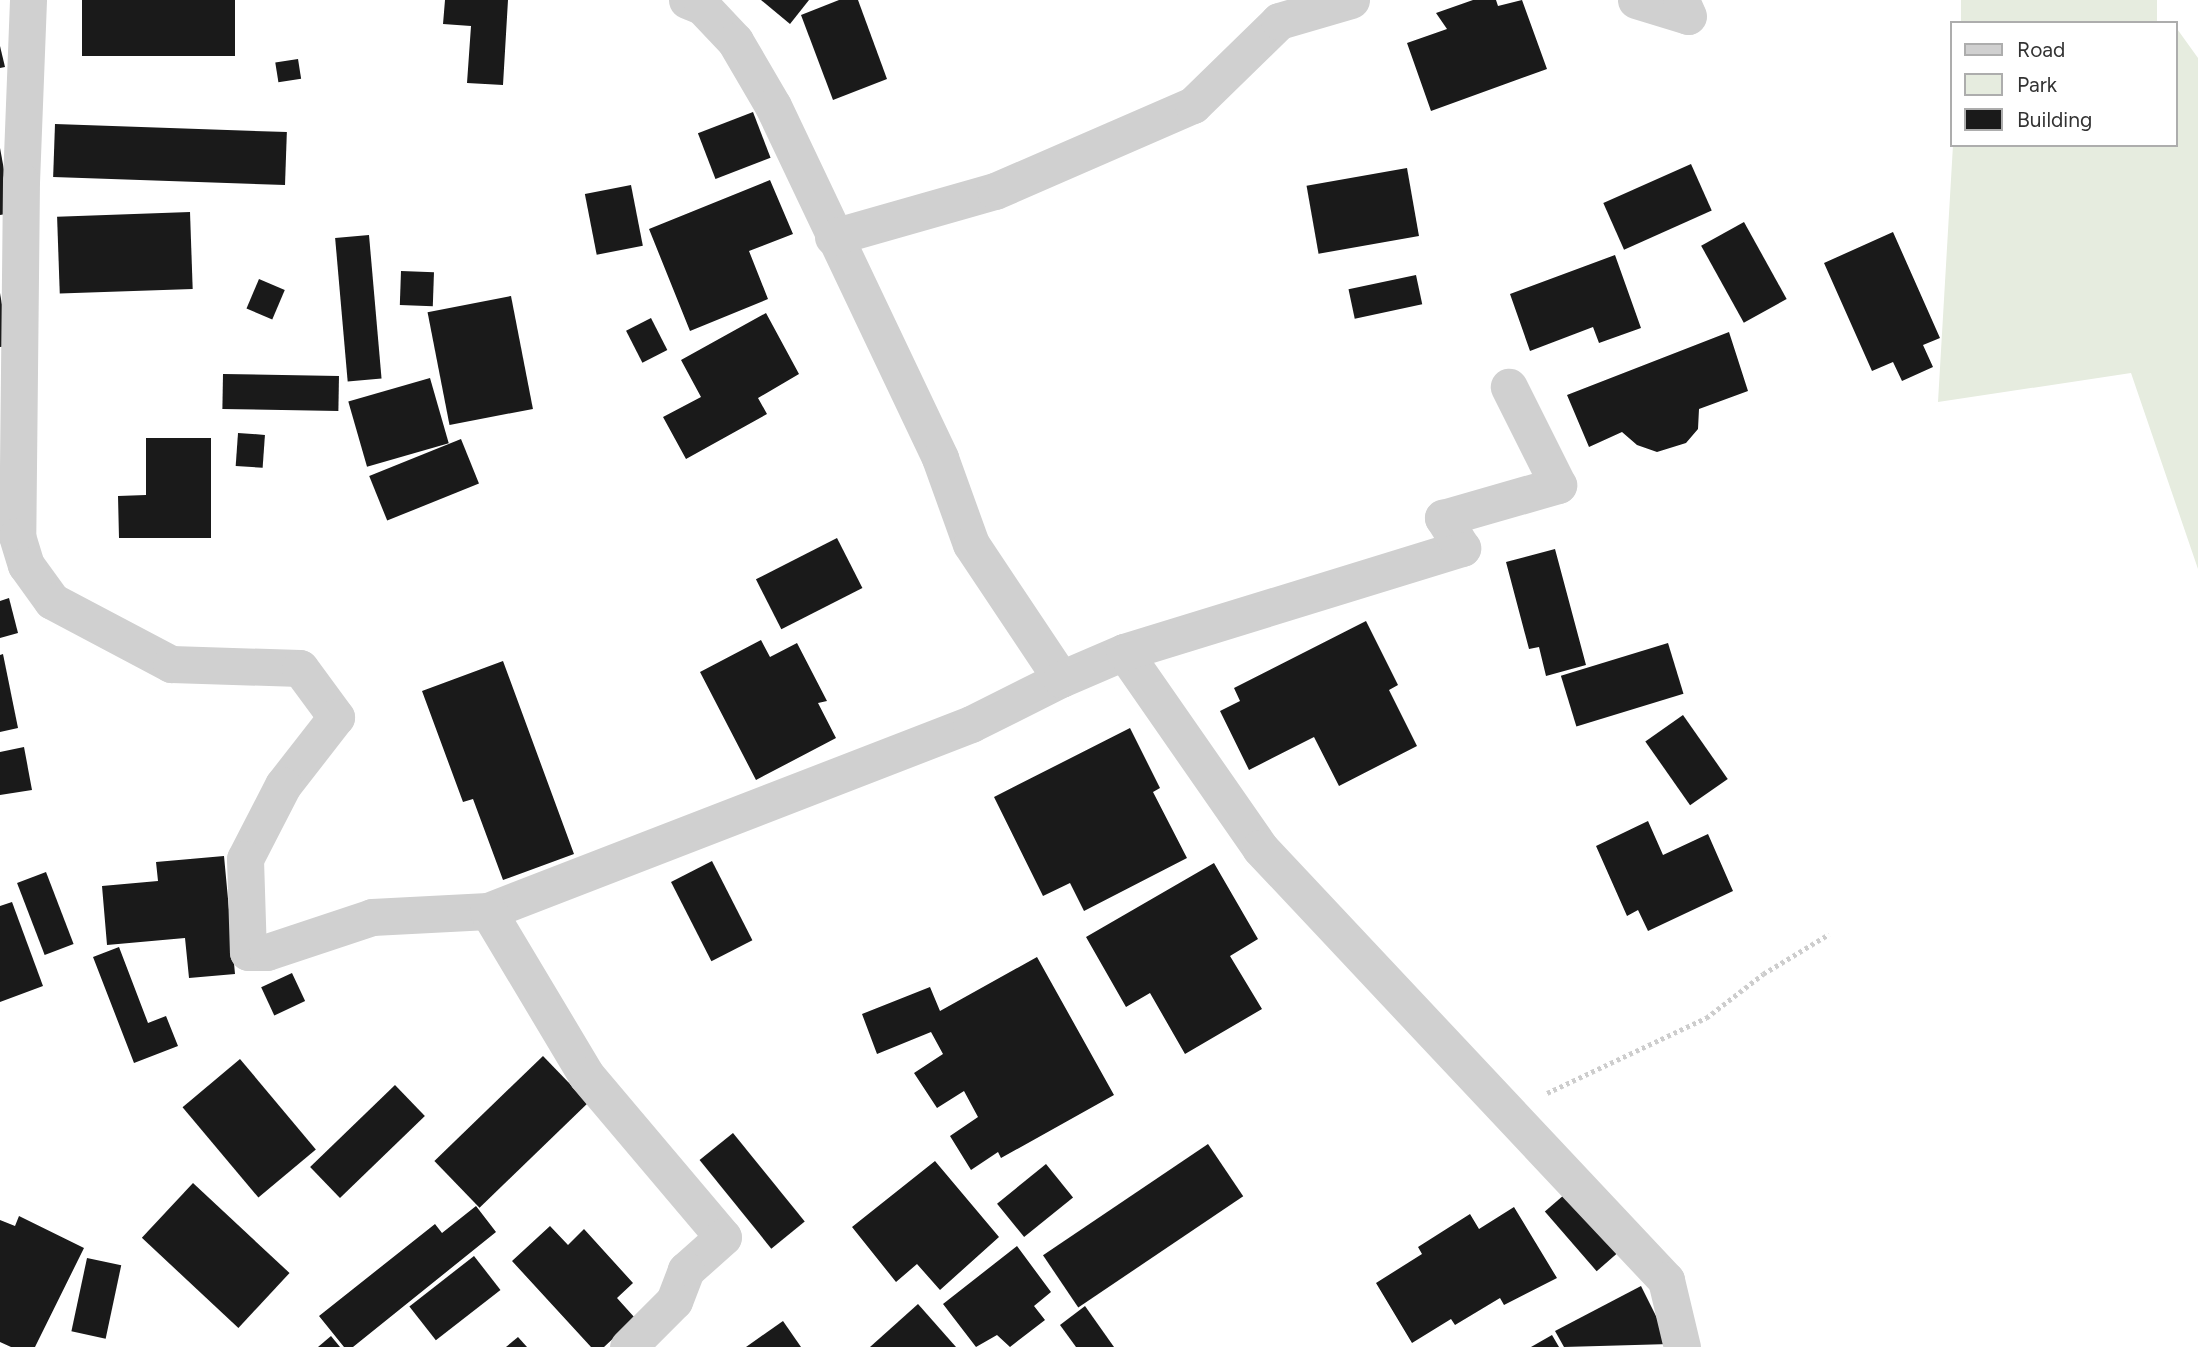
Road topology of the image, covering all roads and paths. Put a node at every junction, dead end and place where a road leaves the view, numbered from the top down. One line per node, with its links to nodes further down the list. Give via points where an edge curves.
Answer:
1 (28, 0): 10 (street, via 17,536 26,565 52,601 171,664 300,668 336,717 284,785 245,859 248,952 267,952 372,917)
2 (687, 0): 6 (street, via 702,6 735,41 773,106)
3 (1351, 0): 6 (street, via 1279,21 1193,105 995,191)
4 (1636, 0): 5 (street, via 1688,16)
5 (1681, 0)
6 (833, 237): 9 (street, via 940,458 971,544)
7 (1509, 387): 8 (street, via 1558,485 1443,518 1462,548)
8 (1124, 652): 9 (street); 12 (street, via 1260,848)
9 (1061, 679): 10 (street, via 971,724)
10 (488, 911): 13 (street, via 586,1075 723,1237 686,1270 674,1301)
11 (1829, 934): 12 (path, via 1763,974 1706,1017)
12 (1510, 1114): 14 (street, via 1666,1280)
13 (628, 1347)
14 (1682, 1347)

